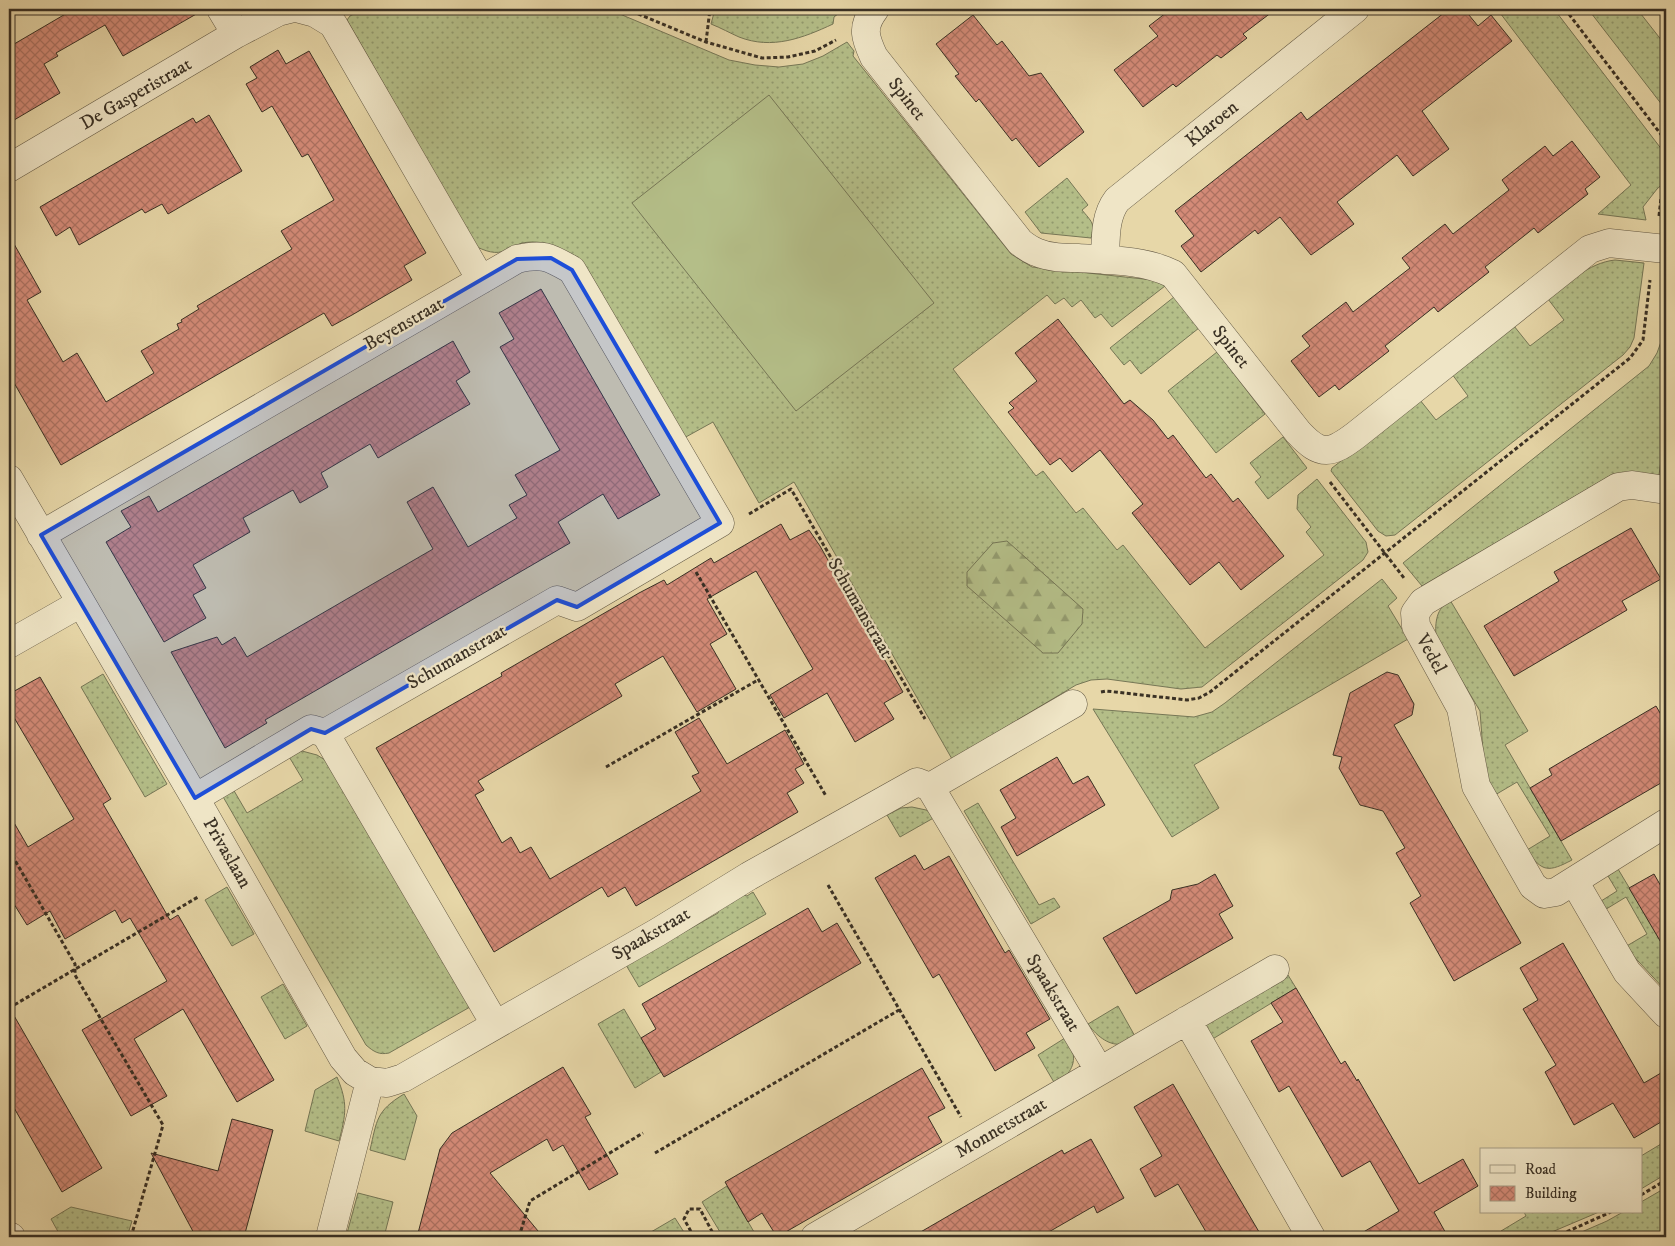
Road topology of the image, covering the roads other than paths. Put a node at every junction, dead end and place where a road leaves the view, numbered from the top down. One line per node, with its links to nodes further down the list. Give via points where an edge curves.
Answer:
1 (220, 9): 6 (street)
2 (290, 9): 6 (street)
3 (300, 9): 10 (street, via 315,13 333,24)
4 (1355, 9): 9 (street, Klaroen, via 1117,200 1110,208)
5 (870, 17): 9 (street, Spinet, via 866,41 874,57 1020,242 1049,257)
6 (236, 34): 7 (street, De Gasperistraat)
7 (9, 168)
8 (1660, 249): 9 (street, Spinet, via 1609,243 1590,249 1334,450 1308,443 1173,274 1149,265)
9 (1104, 260)
10 (481, 280): 13 (street, Beyenstraat); 17 (street, Schumanstraat, via 517,259 534,255 551,258 572,270 720,523 577,607 557,600)
11 (9, 479): 13 (street, Privaslaan)
12 (1666, 490): 21 (street, Vedel, via 1632,485 1618,487 1423,602 1415,613 1416,626 1461,708 1476,786 1533,886 1544,894 1556,892)
13 (41, 535): 14 (street, Privaslaan)
14 (81, 602): 15 (street); 19 (street, Privaslaan)
15 (9, 644)
16 (1073, 704): 18 (street, Spaakstraat)
17 (325, 733): 19 (street, Schumanstraat, via 311,729); 25 (street)
18 (930, 787): 25 (street, Spaakstraat, via 917,782); 26 (street, Spaakstraat)
19 (195, 798): 27 (street, Privaslaan, via 343,1058)
20 (1666, 823): 21 (street, Vedel)
21 (1574, 881): 23 (street, via 1627,972)
22 (1275, 969): 24 (street, Monnetstraat)
23 (1666, 1014)
24 (1187, 1020): 26 (street, Monnetstraat); 30 (street)
25 (495, 1024): 27 (street, Spaakstraat, via 403,1078 387,1083)
26 (1099, 1070): 29 (street, Monnetstraat)
27 (370, 1082): 28 (street)
28 (330, 1237)
29 (815, 1237)
30 (1311, 1237)

